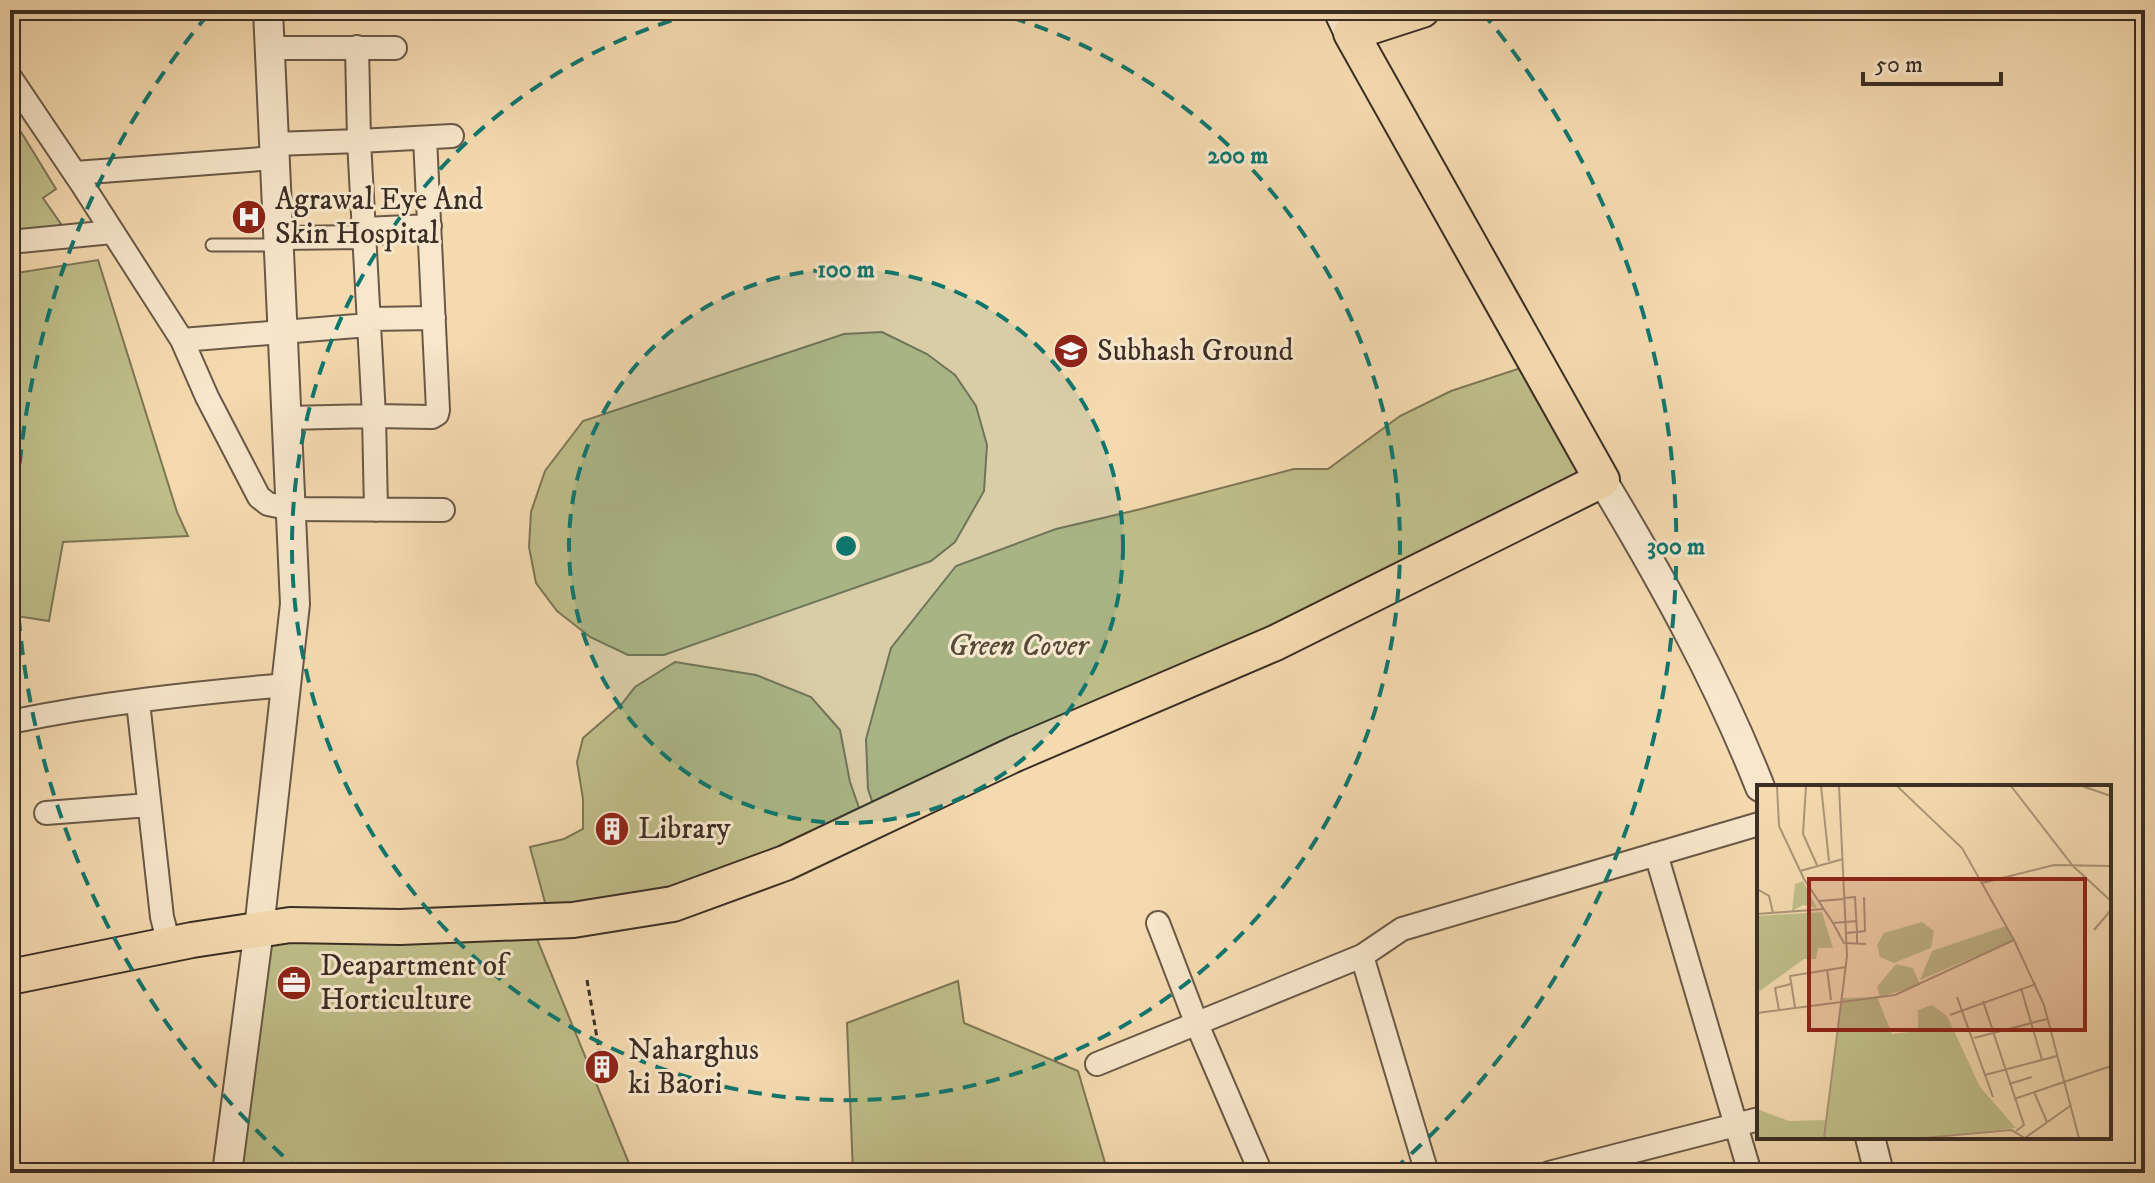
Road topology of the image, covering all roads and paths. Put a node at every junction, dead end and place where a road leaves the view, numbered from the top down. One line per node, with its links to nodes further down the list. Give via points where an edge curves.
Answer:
1 (268, 10): 5 (street)
2 (1422, 10): 3 (main road)
3 (1346, 22): 25 (main road)
4 (357, 47): 5 (street); 6 (street); 10 (street)
5 (270, 48): 11 (street)
6 (395, 48)
7 (10, 77): 12 (street)
8 (452, 136): 9 (street)
9 (425, 138): 10 (street); 13 (street)
10 (359, 141): 11 (street); 15 (street)
11 (275, 151): 12 (street); 17 (street)
12 (75, 173): 14 (street)
13 (430, 226): 15 (street); 19 (street)
14 (112, 232): 16 (street); 22 (street)
15 (364, 233): 17 (street); 20 (street)
16 (10, 242)
17 (279, 242): 18 (lane); 21 (street)
18 (212, 245)
19 (434, 318): 20 (street); 23 (street, via 437,414)
20 (369, 322): 21 (street); 23 (street)
21 (283, 332): 22 (street); 24 (street)
22 (182, 340): 26 (street, via 259,497)
23 (374, 416): 24 (street); 27 (street)
24 (287, 418): 26 (street)
25 (1602, 480): 32 (street, via 1660,577); 38 (main road, via 1275,643 1015,754 785,863 673,904 573,920)
26 (292, 509): 27 (street); 29 (street, via 295,604)
27 (376, 510): 28 (street)
28 (443, 510)
29 (286, 685): 30 (street); 38 (street)
30 (138, 702): 31 (street); 33 (street)
31 (10, 722)
32 (1759, 785)
33 (149, 805): 34 (street); 39 (street)
34 (46, 813)
35 (1757, 825): 36 (street)
36 (1656, 854): 40 (street, via 1402,929); 47 (street)
37 (1158, 923): 43 (street)
38 (259, 929): 39 (main road); 49 (street)
39 (169, 944): 41 (main road)
40 (1362, 956): 43 (street); 51 (street)
41 (10, 977)
42 (587, 980): 44 (path)
43 (1196, 1022): 45 (street); 50 (street)
44 (601, 1061)
45 (1097, 1064)
46 (1757, 1120): 47 (street)
47 (1735, 1125): 52 (street); 53 (street)
48 (1870, 1139): 54 (street)
49 (227, 1173)
50 (1261, 1173)
51 (1427, 1173)
52 (1549, 1173)
53 (1750, 1173)
54 (1879, 1173)

